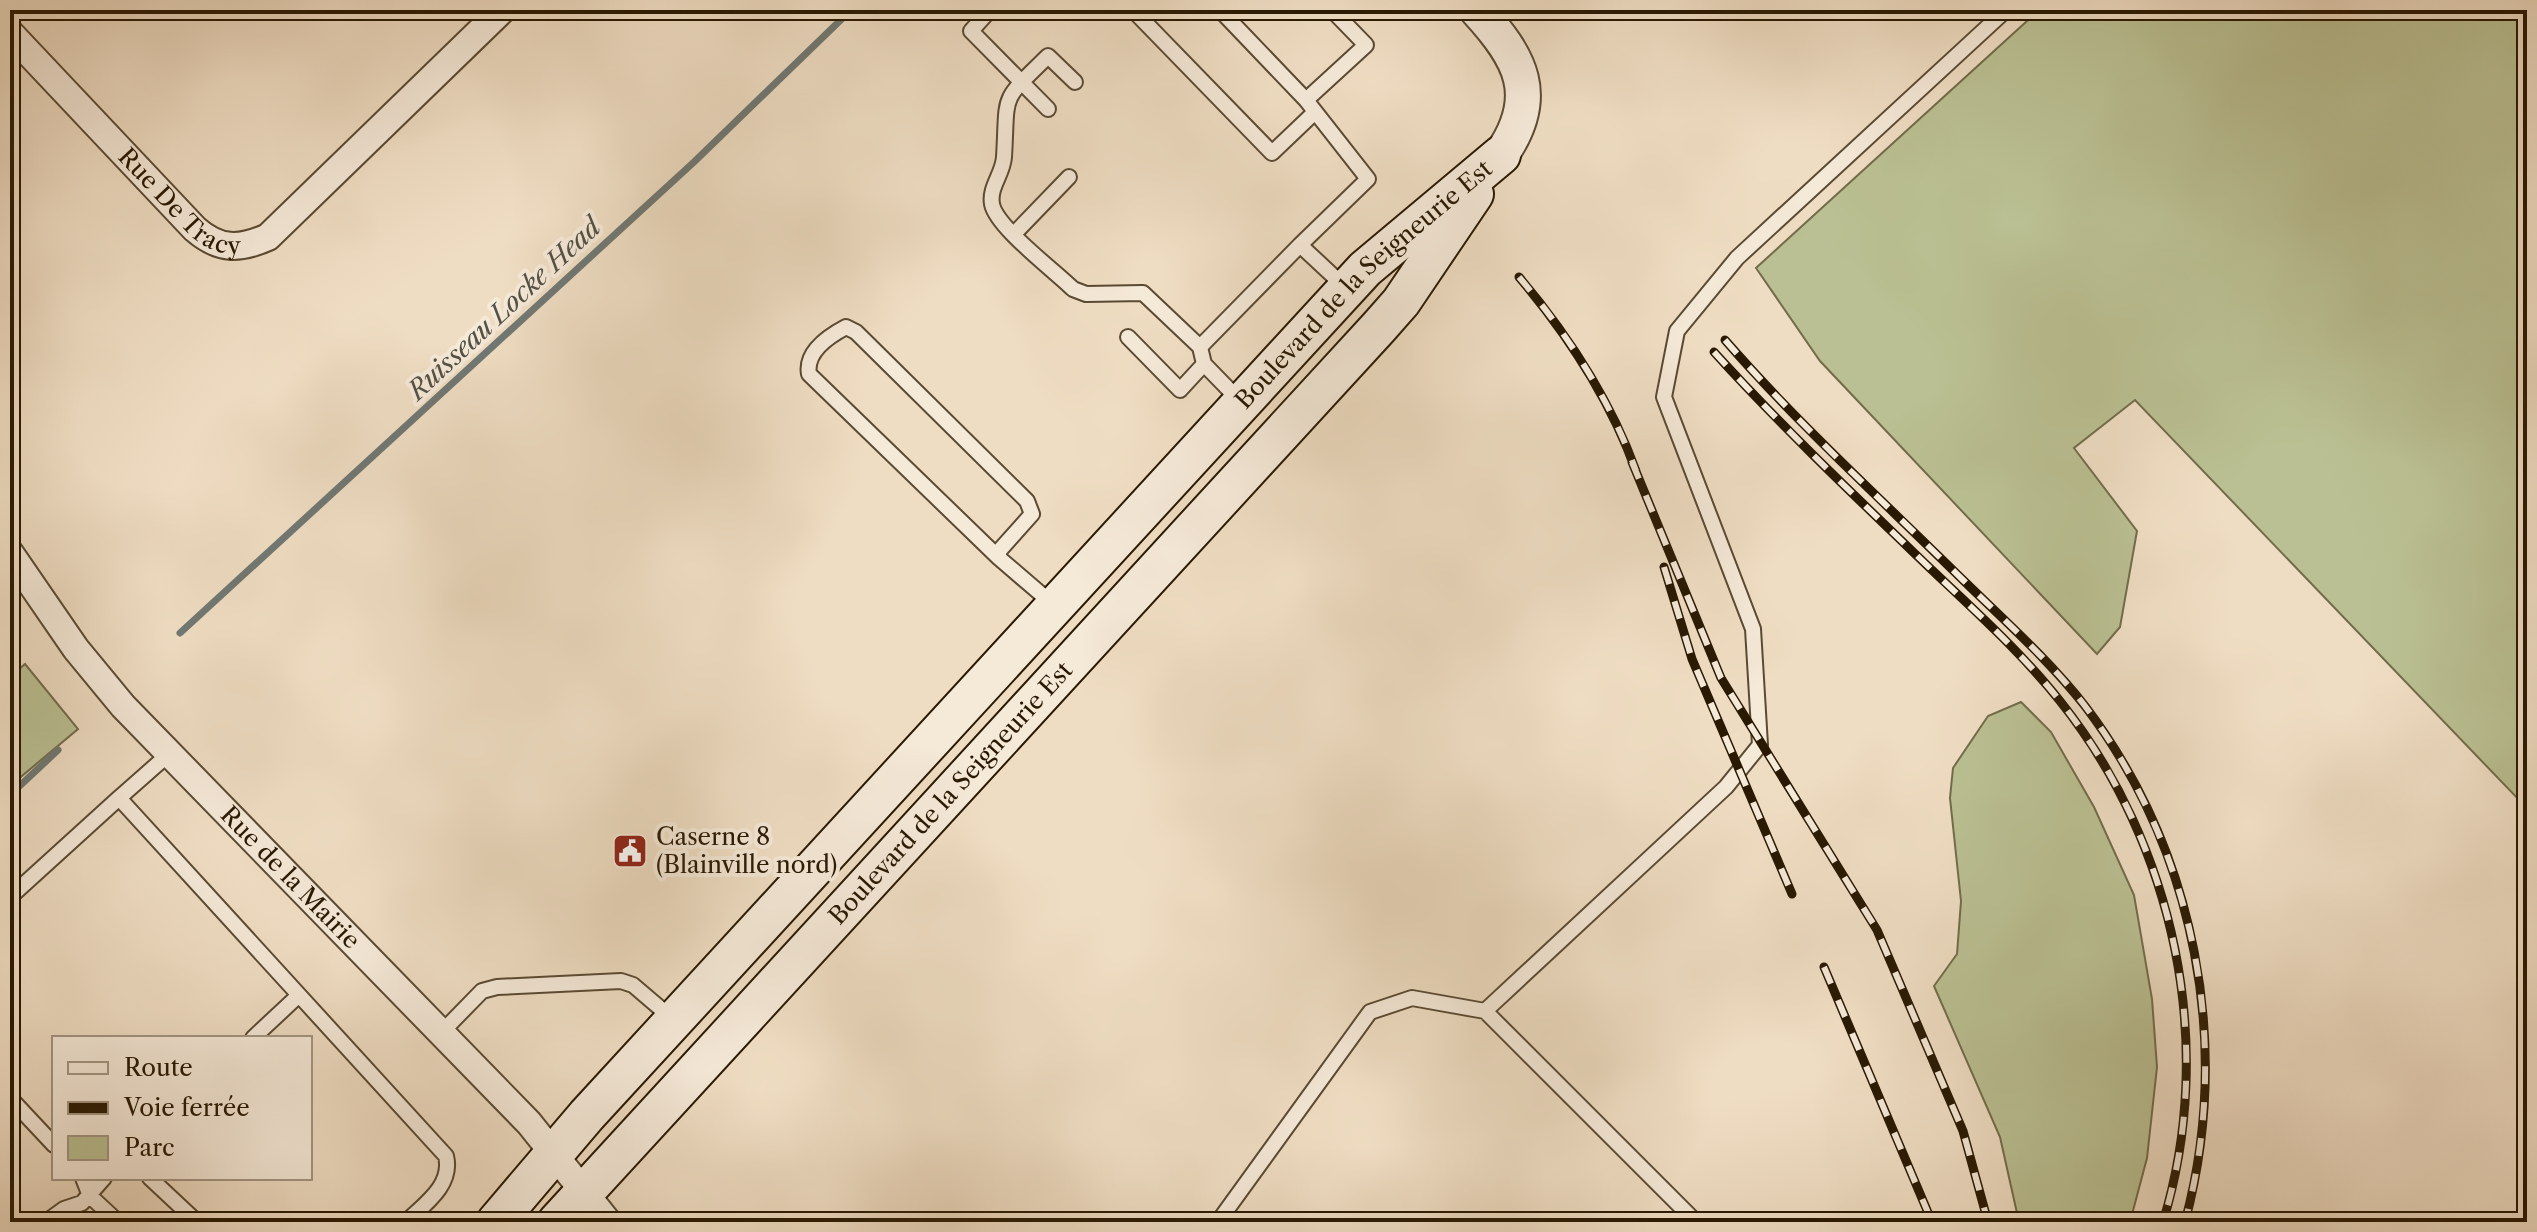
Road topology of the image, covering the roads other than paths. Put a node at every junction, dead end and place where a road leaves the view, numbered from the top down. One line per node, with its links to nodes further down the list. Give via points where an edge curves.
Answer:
1 (502, 10): 8 (street, Rue De Tracy, via 268,237 249,246 222,248 195,229)
2 (990, 10): 9 (lane, via 971,31)
3 (1133, 10): 11 (lane, via 1272,153)
4 (1220, 10): 11 (lane)
5 (1332, 10): 11 (lane, via 1366,45)
6 (1477, 10): 13 (street, via 1507,45 1522,78 1519,121)
7 (2006, 10): 37 (lane, via 1737,258 1677,331 1664,397 1753,629 1760,745 1726,787)
8 (10, 33)
9 (1022, 82): 10 (lane, via 1048,56); 12 (lane); 15 (lane, via 1006,102 1004,157 992,203)
10 (1075, 82)
11 (1310, 106): 16 (lane, via 1368,179)
12 (1048, 109)
13 (1501, 155): 17 (main road, Boulevard de la Seigneurie Est); 22 (main road, Boulevard de la Seigneurie Est, via 1401,302)
14 (1069, 177): 15 (lane)
15 (1014, 234): 19 (lane, via 1079,292 1143,293)
16 (1300, 245): 17 (lane); 19 (lane)
17 (1347, 289): 21 (main road, Boulevard de la Seigneurie Est)
18 (1128, 337): 20 (lane, via 1180,390)
19 (1200, 347): 20 (lane)
20 (1204, 364): 21 (lane)
21 (1243, 403): 22 (main road); 25 (main road, Boulevard de la Seigneurie Est)
22 (1279, 436): 26 (main road, Boulevard de la Seigneurie Est)
23 (10, 553): 29 (street, Rue de la Mairie, via 92,670)
24 (999, 558): 24 (lane, via 1032,514 1027,501 856,332 846,327 833,334 811,356 809,374); 25 (lane)
25 (1039, 610): 26 (main road); 27 (main road, Boulevard de la Seigneurie Est)
26 (1074, 658): 28 (main road, Boulevard de la Seigneurie Est)
27 (981, 687): 28 (main road); 31 (main road, Boulevard de la Seigneurie Est)
28 (1017, 720): 32 (main road, Boulevard de la Seigneurie Est)
29 (170, 753): 30 (lane); 39 (street, Rue de la Mairie)
30 (119, 798): 34 (lane); 36 (lane)
31 (856, 823): 32 (main road); 33 (main road, Boulevard de la Seigneurie Est)
32 (892, 857): 35 (main road, Boulevard de la Seigneurie Est)
33 (807, 877): 35 (main road); 38 (main road, Boulevard de la Seigneurie Est)
34 (10, 897)
35 (843, 911): 47 (main road, Boulevard de la Seigneurie Est)
36 (299, 995): 40 (lane); 52 (lane, via 446,1156 443,1183)
37 (1485, 1011): 56 (lane, via 1412,998 1370,1012); 57 (lane)
38 (675, 1020): 39 (lane, via 638,988 621,981 497,987 482,991); 43 (main road, Boulevard de la Seigneurie Est)
39 (440, 1034): 43 (street, Rue de la Mairie)
40 (255, 1036)
41 (10, 1098): 42 (lane)
42 (52, 1143)
43 (554, 1153): 47 (street, Rue de la Mairie); 53 (main road, Boulevard de la Seigneurie Est)
44 (84, 1180): 48 (lane)
45 (102, 1180): 48 (lane)
46 (152, 1180): 51 (lane)
47 (584, 1192): 54 (main road, Boulevard de la Seigneurie Est); 55 (street, Rue de la Mairie)
48 (90, 1196): 49 (lane); 50 (lane)
49 (46, 1222)
50 (118, 1222)
51 (197, 1222)
52 (406, 1222)
53 (496, 1222)
54 (557, 1222)
55 (608, 1222)
56 (1218, 1222)
57 (1696, 1222)

